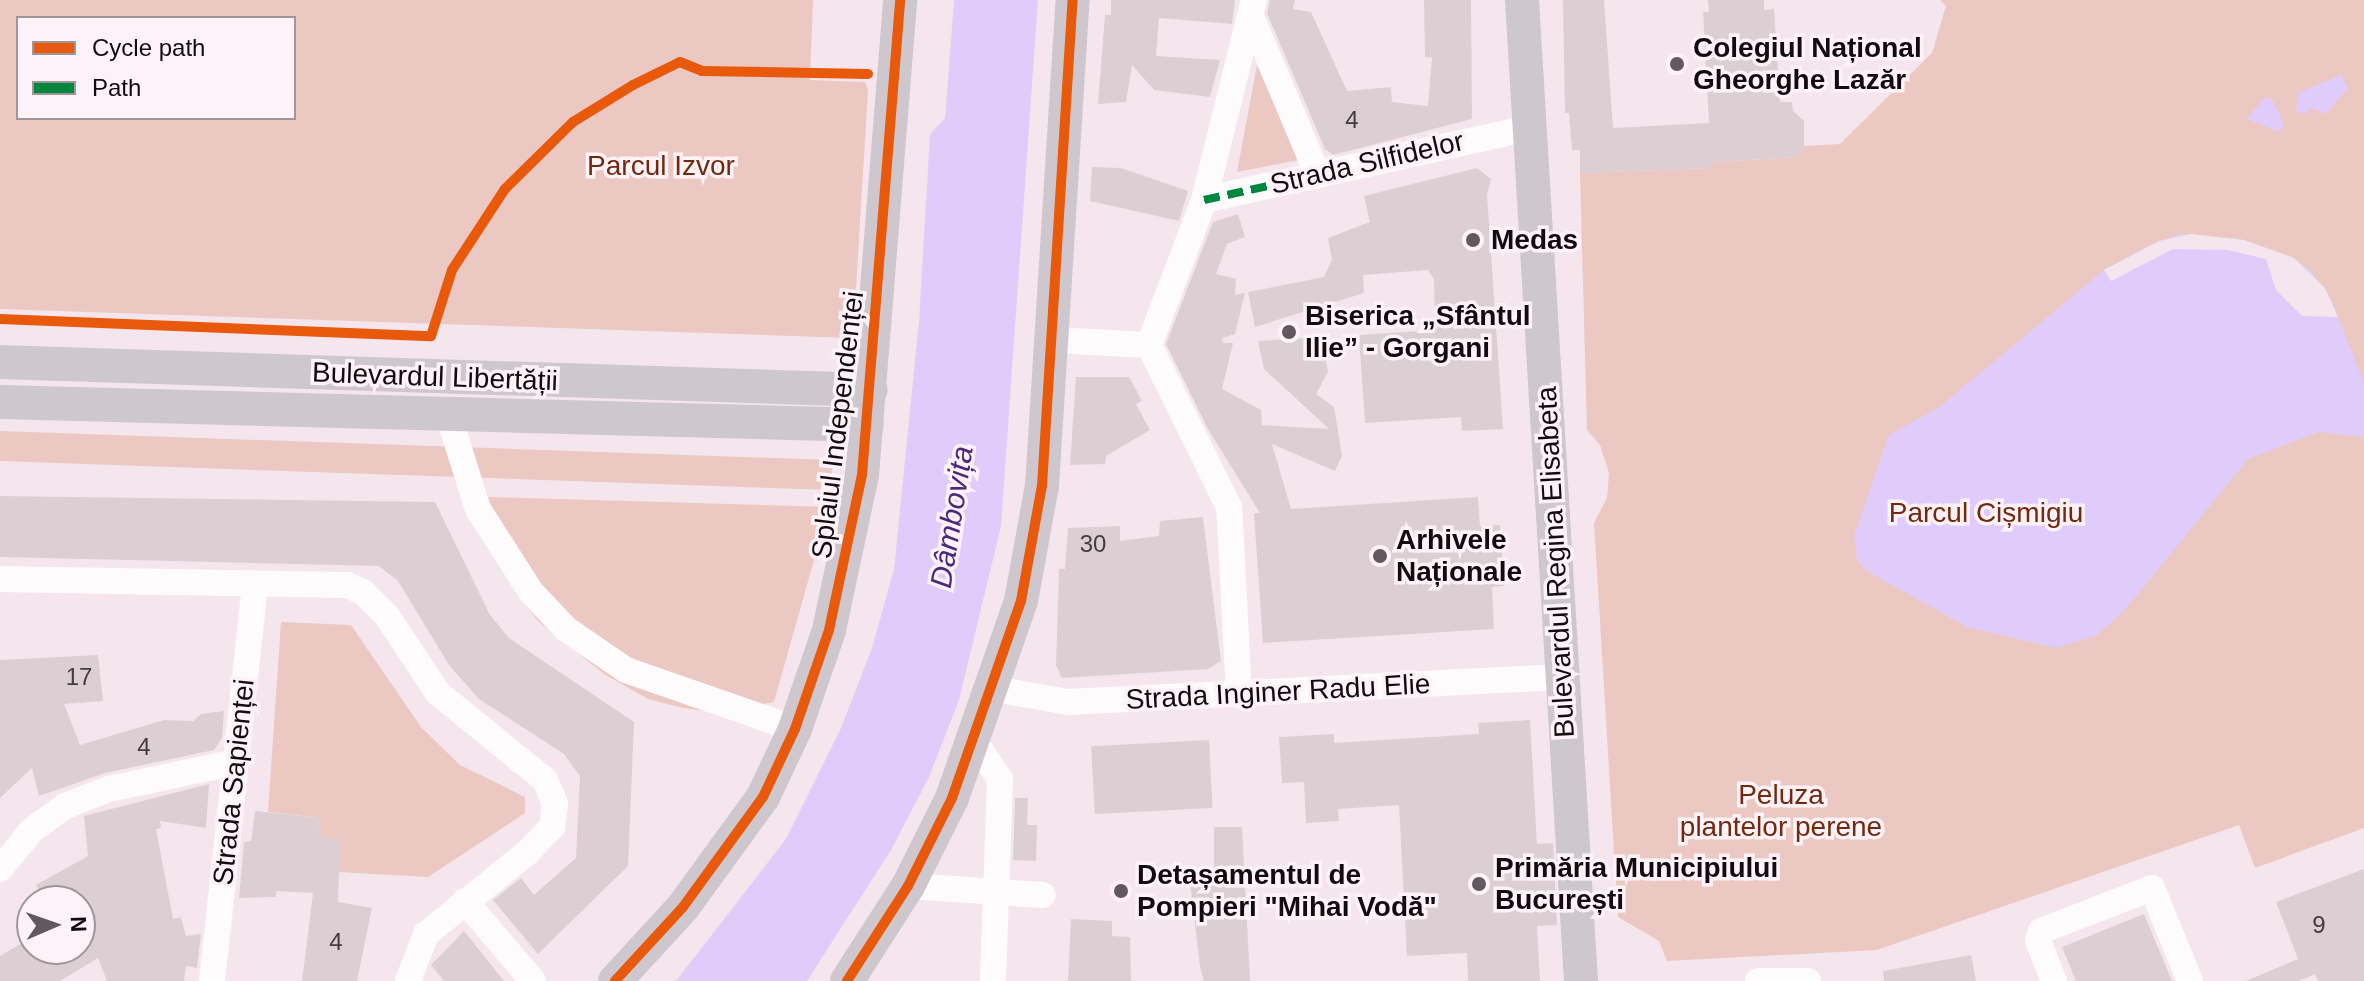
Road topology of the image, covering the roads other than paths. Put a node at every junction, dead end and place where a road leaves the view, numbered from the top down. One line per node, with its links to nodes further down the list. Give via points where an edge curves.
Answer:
1 (900, 0): 11 (main road, Splaiul Independenței)
2 (1073, 0): 8 (main road)
3 (1522, 0): 5 (main road, Bulevardul Regina Elisabeta)
4 (1252, 8): 6 (street); 7 (street)
5 (1529, 128): 6 (street, Strada Silfidelor); 17 (main road, Bulevardul Regina Elisabeta)
6 (1318, 175): 7 (street, Strada Silfidelor)
7 (1204, 200): 9 (street)
8 (1052, 340): 9 (street); 18 (main road, via 1037,522 1021,601)
9 (1149, 345): 19 (street, via 1229,507)
10 (0, 362): 11 (main road, Bulevardul Libertății)
11 (871, 390): 14 (main road, Splaiul Independenței)
12 (0, 402): 13 (main road, Bulevardul Libertății)
13 (448, 414): 14 (main road, Bulevardul Libertății); 20 (street, via 478,509 531,592 566,629 626,670)
14 (867, 425): 20 (main road, Splaiul Independenței, via 843,575)
15 (0, 579): 16 (street)
16 (255, 583): 22 (street, Strada Sapienței); 27 (street, via 348,585 363,592 387,616 438,693 545,780 555,804 552,827)
17 (1562, 677): 19 (street, Strada Inginer Radu Elie); 34 (main road, Bulevardul Regina Elisabeta)
18 (994, 689): 19 (street, Strada Inginer Radu Elie, via 1068,702); 21 (main road)
19 (1239, 695)
20 (795, 729): 31 (main road, Splaiul Independenței, via 763,797 726,852)
21 (975, 742): 24 (main road); 25 (street, via 1000,779)
22 (236, 762): 23 (street, via 109,789 65,806 32,830); 28 (street, Strada Sapienței)
23 (0, 869)
24 (908, 886): 25 (street); 32 (main road)
25 (994, 892): 26 (street); 33 (street)
26 (1043, 895)
27 (465, 901): 29 (street, via 426,934); 30 (street)
28 (212, 981)
29 (408, 981)
30 (533, 981)
31 (615, 981)
32 (847, 981)
33 (993, 981)
34 (1581, 981)
35 (1758, 981): 36 (street)
36 (1808, 981)
37 (2054, 981): 38 (street, via 2038,941 2041,931 2152,888)
38 (2190, 981)

